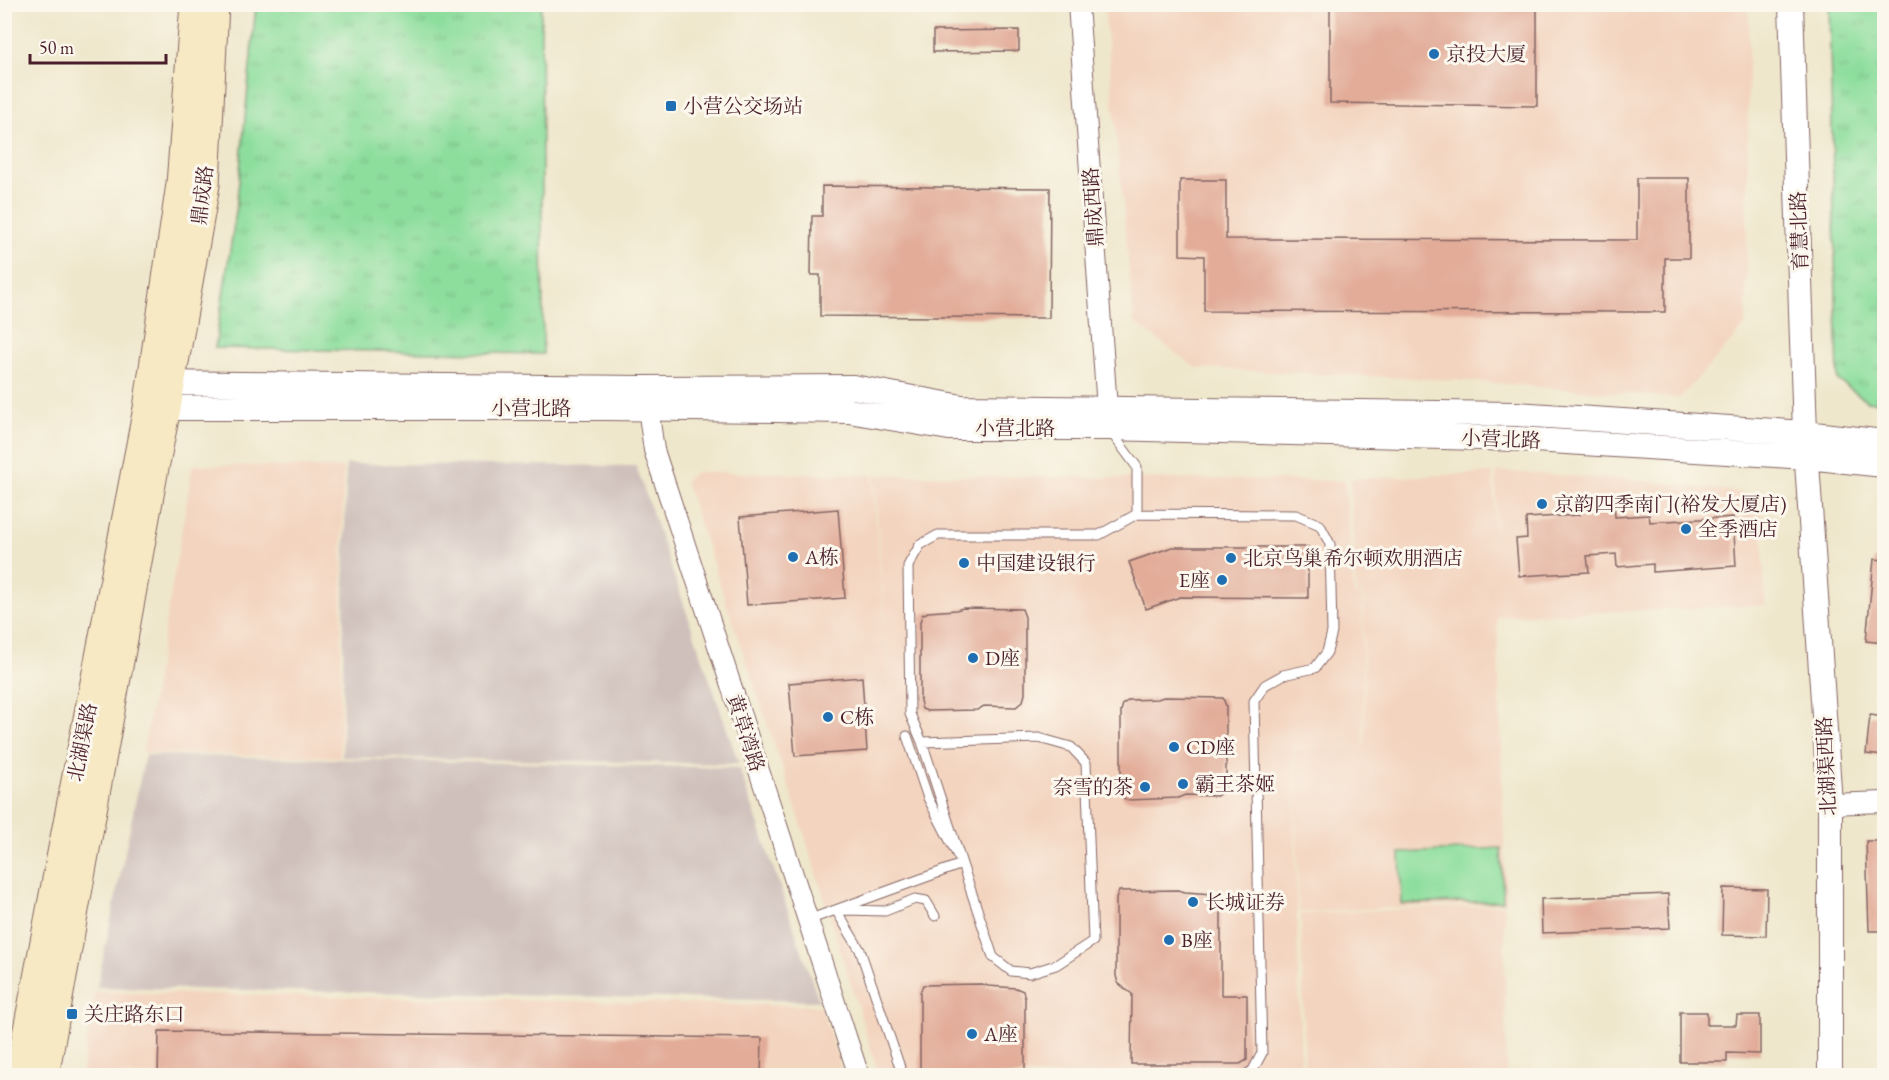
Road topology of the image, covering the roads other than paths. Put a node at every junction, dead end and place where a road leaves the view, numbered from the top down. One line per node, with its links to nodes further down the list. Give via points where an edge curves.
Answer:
1 (194, 4): 5 (main road, 鼎成路)
2 (214, 4): 5 (main road, 鼎成路, via 206,184)
3 (1078, 4): 7 (street, 鼎成西路)
4 (1791, 4): 9 (street, 育慧北路)
5 (159, 396): 6 (street, 小营北路); 20 (main road, 北湖渠路); 21 (main road, 北湖渠路, via 150,497)
6 (644, 398): 7 (street, 小营北路, via 853,387 962,407); 19 (street, 黄草湾路, via 654,450)
7 (1107, 418): 9 (street, 小营北路, via 1518,439); 11 (lane, via 1137,467)
8 (1884, 442): 9 (street, 小营北路)
9 (1806, 445): 10 (street, 小营北路); 15 (street, 北湖渠西路)
10 (1884, 465)
11 (1137, 514): 13 (lane, via 1100,535 939,535 920,545 909,566 910,714); 24 (lane, via 1296,515 1320,525 1330,544 1332,632 1327,652 1315,668 1283,675 1265,685 1254,701 1262,1053)
12 (907, 736): 16 (lane, via 928,798)
13 (922, 742): 16 (lane); 16 (lane, via 1040,738 1071,747 1086,763 1093,941 1056,965 1030,973 1011,971 993,957)
14 (1884, 802): 15 (street)
15 (1830, 804): 25 (street, 北湖渠西路)
16 (962, 864): 17 (lane)
17 (836, 910): 18 (lane, via 885,911 915,899 926,901); 19 (lane); 23 (lane, via 860,950)
18 (935, 916)
19 (808, 920): 22 (street, 黄草湾路)
20 (18, 1076)
21 (45, 1076)
22 (859, 1076)
23 (903, 1076)
24 (1245, 1076)
25 (1830, 1076)

